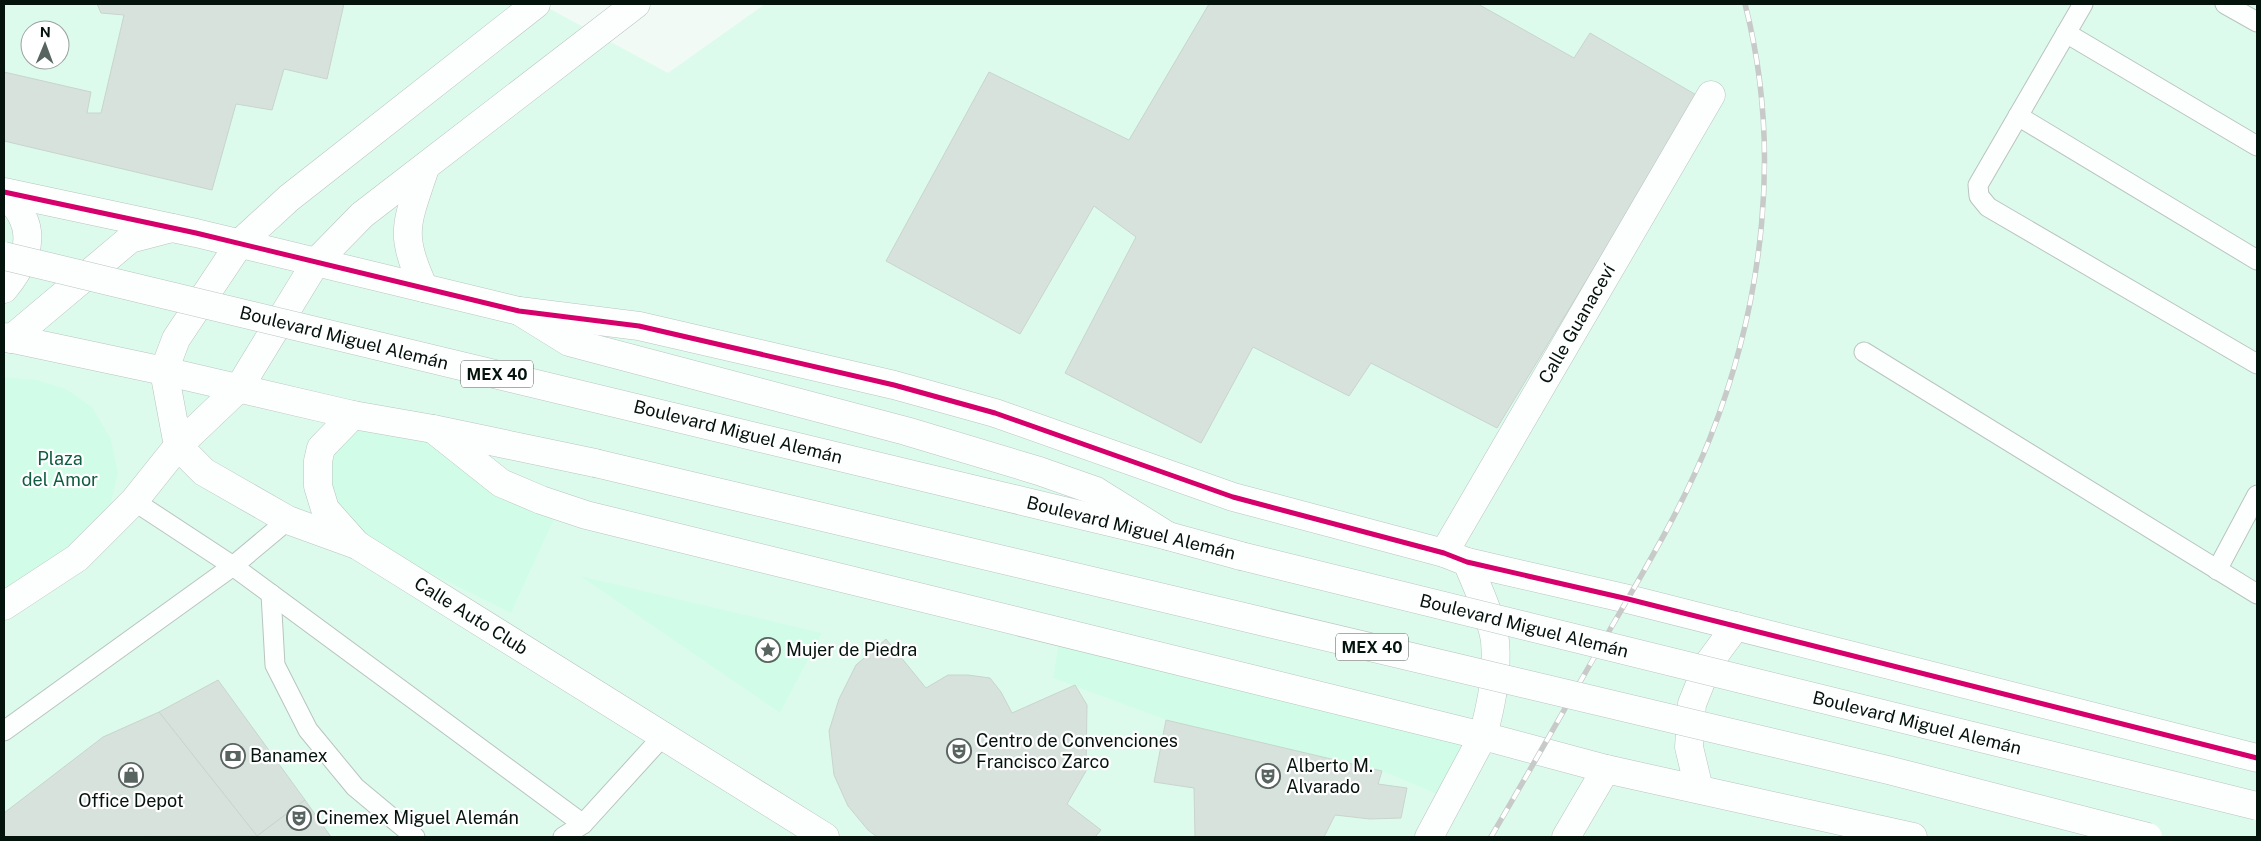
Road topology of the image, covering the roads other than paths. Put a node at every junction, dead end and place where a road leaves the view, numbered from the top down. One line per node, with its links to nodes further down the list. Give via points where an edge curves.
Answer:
1 (536, 4): 13 (main road, via 289,198)
2 (636, 4): 10 (main road)
3 (2083, 4): 6 (lane)
4 (2225, 4): 5 (lane)
5 (2257, 22)
6 (2066, 33): 8 (lane); 9 (lane)
7 (1710, 95): 33 (main road, Calle Guanaceví)
8 (2018, 116): 15 (lane); 22 (lane, via 1978,185 1979,196 1988,207)
9 (2257, 146)
10 (425, 168): 16 (main road, via 362,215); 17 (main road, via 408,220 407,234 412,263)
11 (4, 192): 12 (main road); 18 (main road, via 23,217 29,238 18,272)
12 (172, 228): 13 (main road); 20 (main road, via 130,239)
13 (240, 244): 16 (main road); 23 (main road, via 176,339)
14 (4, 256): 31 (main road, Boulevard Miguel Alemán / MEX 40, bridge)
15 (2257, 260)
16 (316, 262): 17 (main road); 24 (main road)
17 (424, 288): 19 (main road)
18 (4, 289)
19 (519, 311): 31 (main road, via 569,342 906,431 1039,471 1096,491); 33 (main road, via 638,326 894,385 995,413 1233,497)
20 (6, 340): 23 (main road, MEX 40)
21 (1864, 352): 35 (lane)
22 (2257, 364)
23 (164, 371): 24 (main road, MEX 40); 27 (main road)
24 (239, 388): 25 (main road, MEX 40); 27 (main road)
25 (353, 415): 26 (main road, MEX 40); 32 (main road, via 322,448 318,462 318,486 325,509)
26 (433, 429): 42 (main road, via 501,483 586,515); 54 (main road, MEX 40, bridge, via 595,463 1878,767)
27 (178, 446): 29 (main road); 30 (main road, Calle Auto Club, via 204,472)
28 (2257, 495): 35 (lane)
29 (134, 501): 34 (lane); 38 (main road, via 77,558)
30 (288, 520): 32 (main road, Calle Auto Club); 34 (lane)
31 (1168, 536): 46 (main road, Boulevard Miguel Alemán / MEX 40, bridge)
32 (358, 545): 41 (main road, Calle Auto Club)
33 (1456, 557): 39 (main road); 42 (main road, via 1480,594 1494,640 1494,681)
34 (233, 566): 36 (lane); 40 (lane)
35 (2217, 570): 37 (lane)
36 (271, 594): 47 (lane); 48 (lane, via 275,665 308,730 355,787)
37 (2257, 594)
38 (4, 606)
39 (1736, 626): 43 (main road); 45 (main road, via 1708,664 1692,704 1689,747)
40 (4, 732)
41 (663, 736): 47 (lane); 50 (main road, Calle Auto Club)
42 (1484, 736): 44 (main road); 51 (main road)
43 (2257, 758)
44 (1606, 769): 45 (main road); 52 (main road)
45 (1700, 789): 53 (main road)
46 (2257, 806)
47 (583, 824): 49 (lane)
48 (415, 837)
49 (564, 837)
50 (825, 837)
51 (1429, 837)
52 (1566, 837)
53 (1913, 837)
54 (2148, 837)

